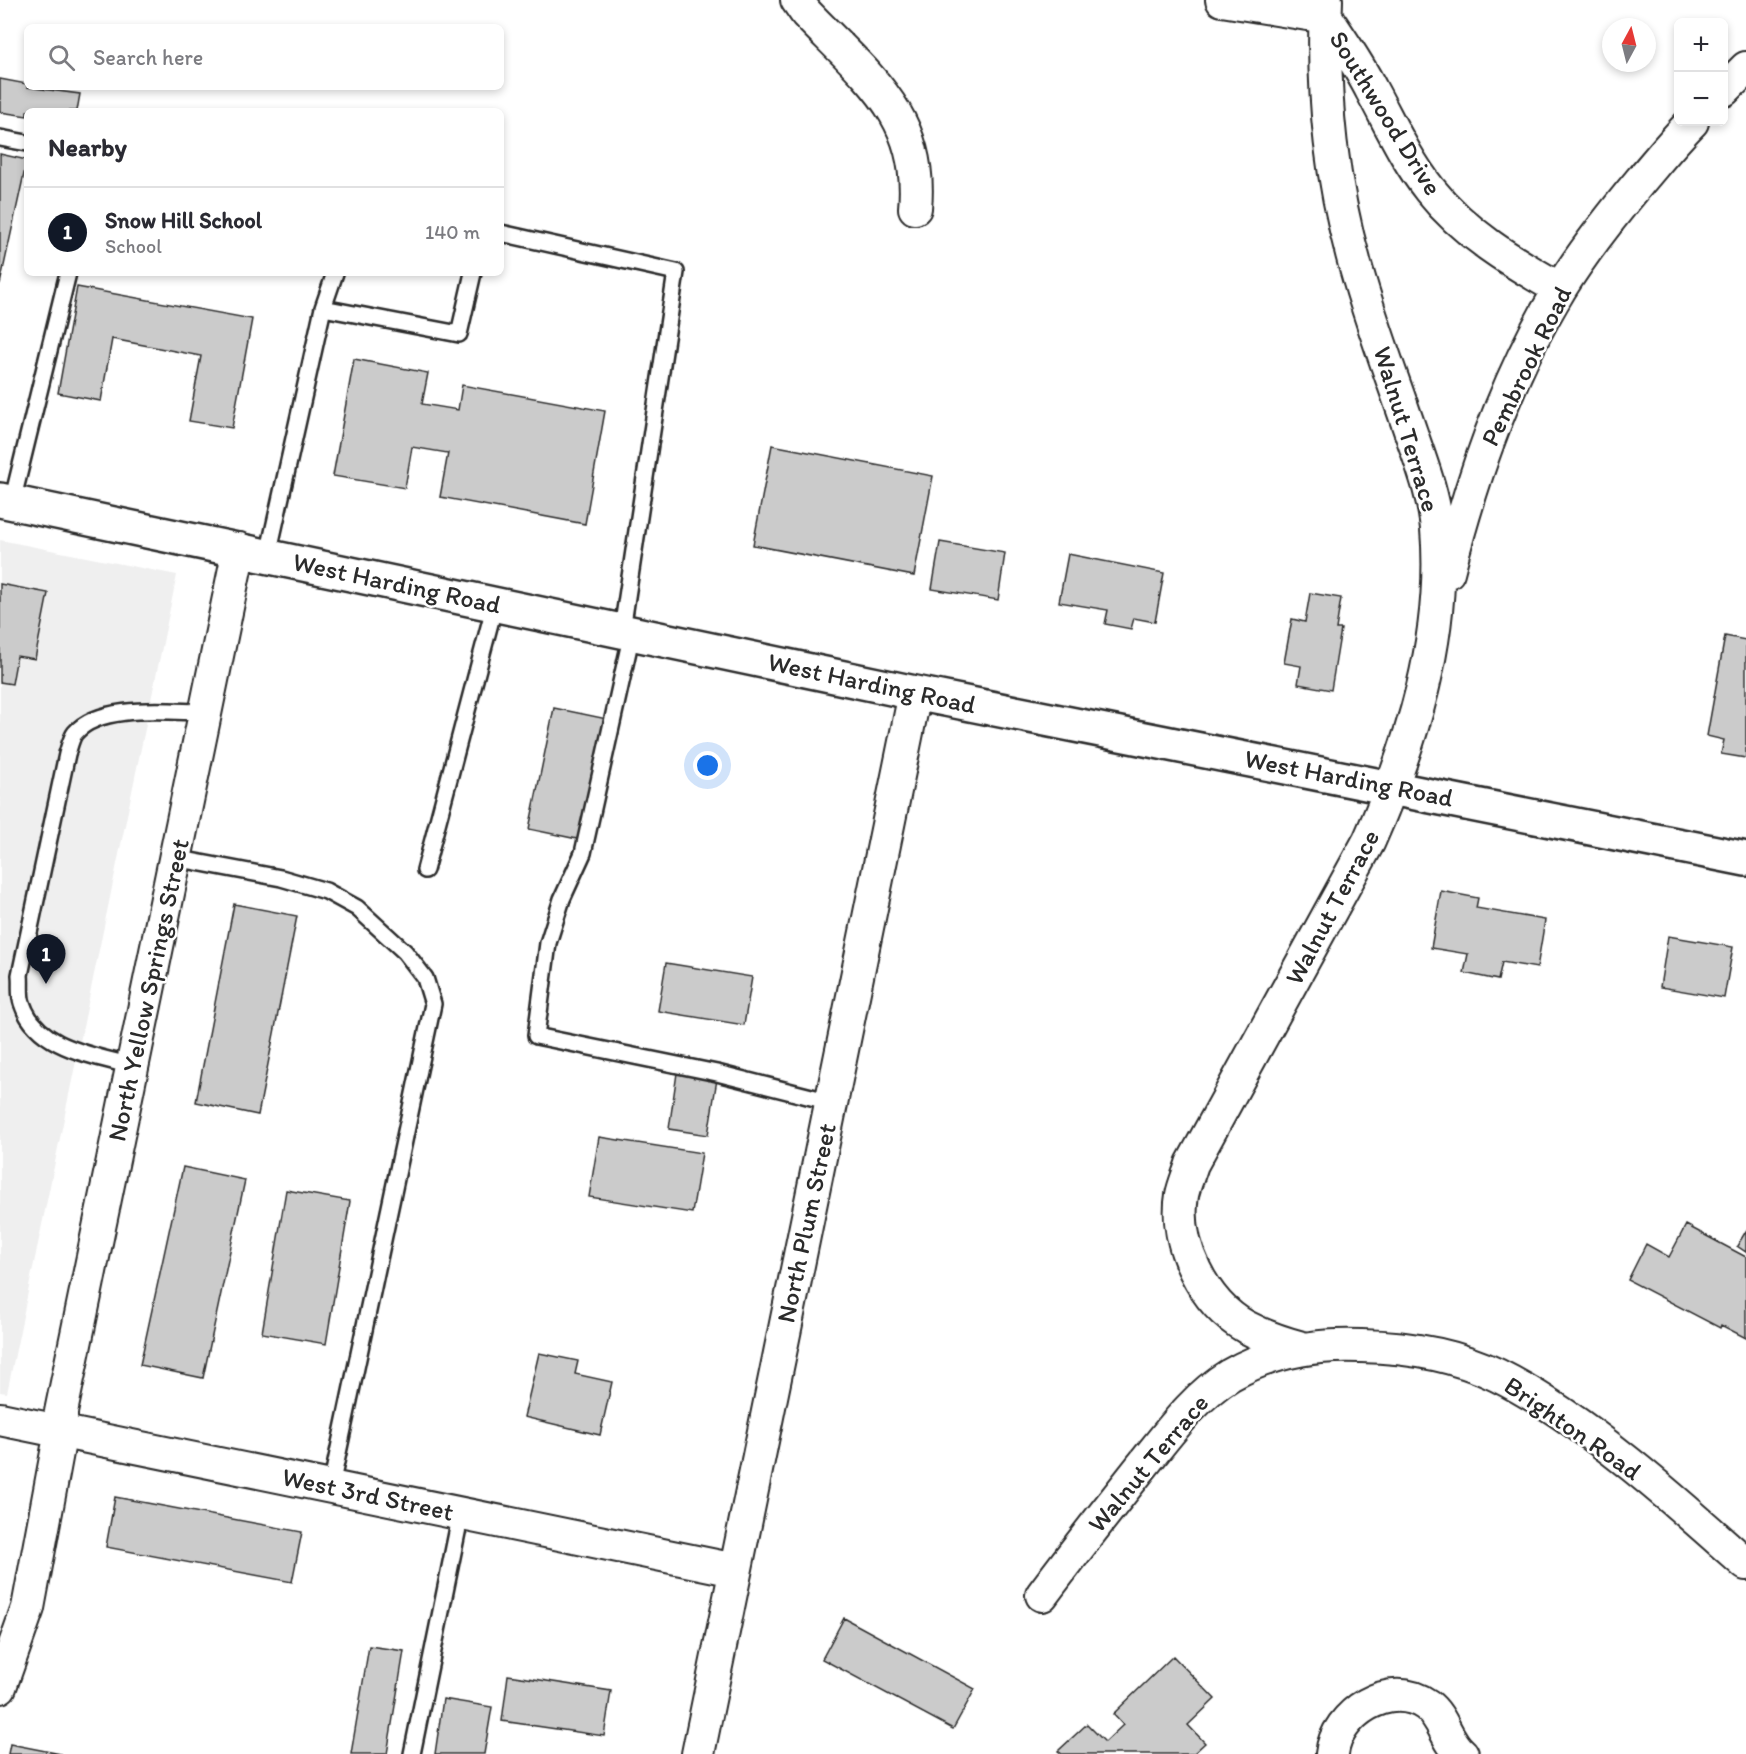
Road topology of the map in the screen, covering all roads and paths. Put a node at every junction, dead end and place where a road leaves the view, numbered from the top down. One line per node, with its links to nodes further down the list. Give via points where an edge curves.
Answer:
1 (797, 0): 9 (street, via 883,93 903,123 914,153)
2 (1222, 0): 3 (street, Southwood Drive)
3 (1326, 9): 14 (street, Southwood Drive, via 1429,189 1458,221 1505,259); 19 (street, Walnut Terrace, via 1327,125 1339,199 1360,283 1430,487 1437,529)
4 (1746, 68): 5 (street)
5 (1728, 86)
6 (1689, 126): 14 (street, Pembrook Road, via 1603,226)
7 (0, 138): 8 (lane)
8 (24, 142)
9 (915, 208)
10 (504, 234): 20 (lane, via 676,272)
11 (67, 276): 16 (lane)
12 (334, 276): 15 (lane)
13 (472, 276): 15 (lane, via 459,334)
14 (1560, 289): 19 (street, Pembrook Road, via 1499,412 1465,505)
15 (323, 308): 17 (lane)
16 (6, 501): 17 (street, West Harding Road)
17 (253, 552): 18 (street, West Harding Road); 22 (street, North Yellow Springs Street)
18 (495, 604): 20 (street, West Harding Road); 26 (lane)
19 (1438, 610): 23 (street, Walnut Terrace, via 1412,726)
20 (627, 632): 21 (street, West Harding Road); 28 (lane, via 582,853 548,943 536,1036 717,1073)
21 (915, 693): 23 (street, West Harding Road); 28 (street, North Plum Street)
22 (205, 712): 24 (street, North Yellow Springs Street); 27 (lane, via 117,713 91,720 74,734 20,975 21,1002 44,1035 68,1047)
23 (1393, 787): 25 (street, West Harding Road); 29 (street, Walnut Terrace, via 1369,841 1192,1164 1182,1195 1181,1225 1187,1253 1203,1284 1245,1326)
24 (175, 858): 27 (street, North Yellow Springs Street); 32 (lane, via 315,888 357,908 405,952 425,978 433,1004)
25 (1746, 859)
26 (425, 870)
27 (132, 1066): 31 (street, North Yellow Springs Street)
28 (831, 1102): 35 (street, North Plum Street)
29 (1302, 1348): 34 (street, Brighton Road, via 1402,1347 1496,1374 1548,1405 1619,1458); 36 (street, Walnut Terrace, via 1265,1358 1208,1391 1176,1424)
30 (0, 1419): 31 (street, West 3rd Street)
31 (60, 1431): 32 (street, West 3rd Street); 37 (street, North Yellow Springs Street, via 27,1608)
32 (331, 1486): 33 (street, West 3rd Street)
33 (460, 1513): 35 (street, West 3rd Street); 38 (lane)
34 (1746, 1564)
35 (735, 1570): 39 (street, North Plum Street)
36 (1041, 1595)
37 (2, 1676)
38 (412, 1754)
39 (698, 1754)
40 (1332, 1754): 41 (street, via 1343,1724 1359,1707 1381,1698 1403,1697 1426,1704)
41 (1462, 1754)

